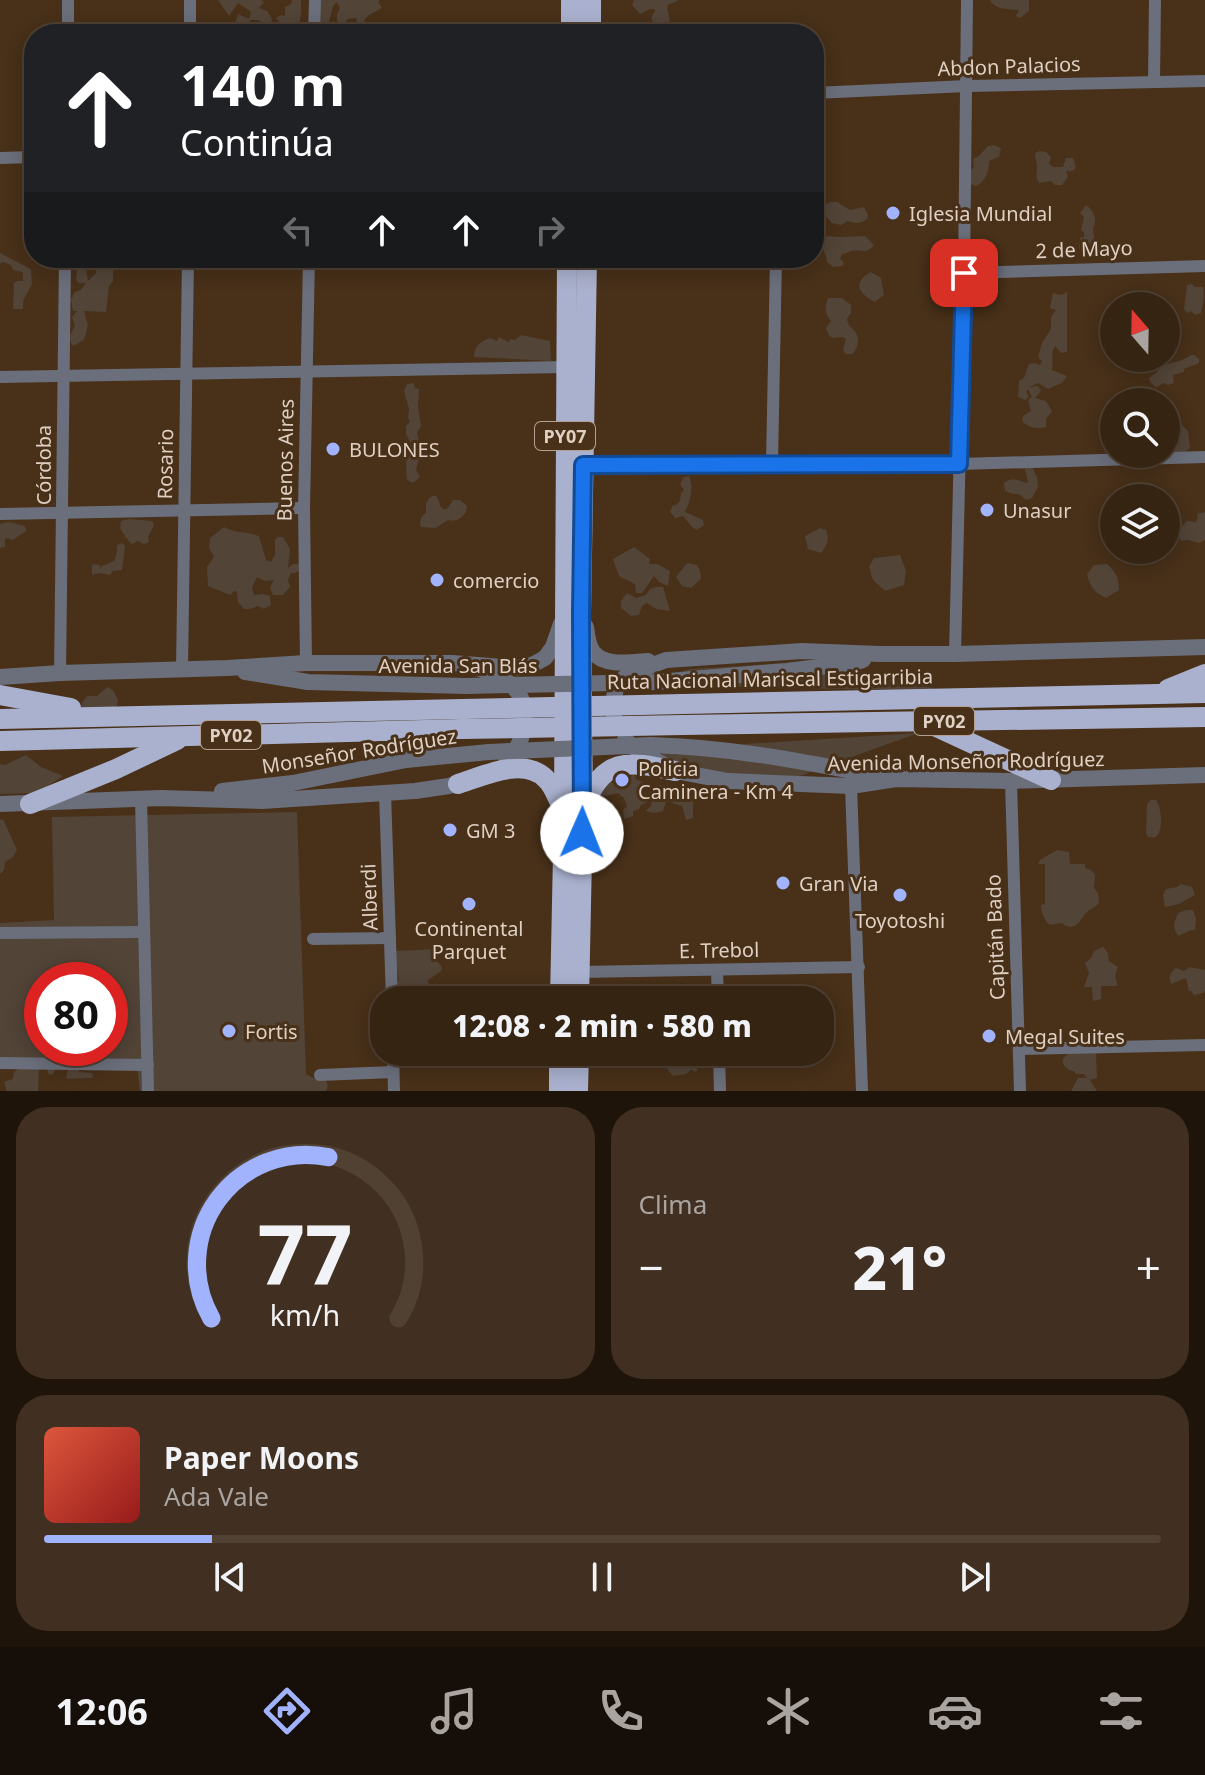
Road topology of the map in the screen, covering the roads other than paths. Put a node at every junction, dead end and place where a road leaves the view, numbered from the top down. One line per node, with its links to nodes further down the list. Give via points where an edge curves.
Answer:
1 (68, 0): 8 (street)
2 (190, 0): 9 (street)
3 (315, 0): 10 (street)
4 (571, 0): 11 (highway)
5 (591, 0): 12 (highway)
6 (967, 0): 15 (street)
7 (1155, 0): 14 (street)
8 (68, 24)
9 (190, 24)
10 (314, 24)
11 (571, 24)
12 (591, 24)
13 (1205, 81): 14 (street, Abdon Palacios)
14 (1154, 82): 15 (street, Abdon Palacios)
15 (967, 86): 16 (street, Abdon Palacios); 26 (street)
16 (824, 93)
17 (24, 157): 18 (street)
18 (0, 158)
19 (1205, 266): 26 (street, 2 de Mayo)
20 (65, 268): 29 (street, Córdoba)
21 (188, 268): 30 (street, Rosario)
22 (309, 268): 28 (street, Buenos Aires)
23 (567, 268): 27 (highway, PY07)
24 (587, 268): 35 (highway, PY07)
25 (776, 268): 33 (street)
26 (964, 273): 34 (street)
27 (565, 367): 28 (street); 40 (highway, PY07)
28 (306, 372): 30 (street); 36 (street, Buenos Aires)
29 (63, 375): 30 (street); 31 (street); 38 (street, Córdoba)
30 (188, 375): 37 (street, Rosario)
31 (0, 377)
32 (1205, 457): 34 (street)
33 (772, 463): 34 (street); 35 (street)
34 (959, 464): 43 (street)
35 (583, 465): 40 (highway, PY07)
36 (304, 508): 37 (street); 45 (street, Buenos Aires)
37 (184, 511): 38 (street); 48 (street, Rosario)
38 (63, 512): 39 (street); 49 (street, Córdoba)
39 (0, 514)
40 (573, 614): 44 (street, via 601,659); 46 (street, Avenida San Blás, via 545,658 532,665); 76 (highway, PY07)
41 (1205, 647): 43 (street)
42 (880, 654): 43 (street); 44 (street, via 802,651); 47 (street, Avenida San Blás, bridge, via 854,663 658,682 308,682)
43 (955, 654)
44 (666, 660): 64 (street, Avenida Monseñor Rodríguez, via 623,679 613,708 624,739)
45 (306, 663): 46 (street, Avenida San Blás); 47 (street, Avenida San Blás)
46 (469, 665): 69 (street, via 515,687 525,719 513,753)
47 (227, 668): 48 (street, Avenida San Blás)
48 (182, 670): 49 (street, Avenida San Blás)
49 (60, 673): 51 (street, Avenida San Blás)
50 (1205, 674): 53 (highway)
51 (0, 677)
52 (1205, 693): 53 (highway, Ruta Nacional Mariscal Estigarribia / PY02)
53 (1156, 694): 55 (highway, Ruta Nacional Mariscal Estigarribia / PY02)
54 (0, 695): 56 (highway)
55 (683, 714): 59 (highway, Ruta Nacional Mariscal Estigarribia / PY02, bridge); 60 (highway, Ruta Nacional Mariscal Estigarribia / PY02)
56 (110, 715): 58 (highway, Ruta Nacional Mariscal Estigarribia / PY02); 59 (highway, Ruta Nacional Mariscal Estigarribia / PY02)
57 (1205, 717): 60 (highway, Ruta Nacional Mariscal Estigarribia / PY02)
58 (0, 719)
59 (463, 719): 61 (highway, Ruta Nacional Mariscal Estigarribia / PY02)
60 (921, 721): 63 (highway)
61 (186, 736): 62 (highway, Ruta Nacional Mariscal Estigarribia / PY02); 75 (highway)
62 (0, 741)
63 (1002, 757): 67 (highway); 68 (highway)
64 (675, 771): 70 (street, Avenida Monseñor Rodríguez, via 728,781); 76 (highway, via 613,767)
65 (1205, 775): 67 (street, Avenida Monseñor Rodríguez)
66 (896, 779): 68 (street, Avenida Monseñor Rodríguez); 70 (street, Avenida Monseñor Rodríguez); 72 (street, Monseñor Rodríguez, bridge, via 757,753 651,745 406,760 293,783)
67 (1051, 780): 68 (street, Avenida Monseñor Rodríguez)
68 (1011, 781): 89 (street, Capitán Bado)
69 (458, 784): 71 (street, Monseñor Rodríguez); 76 (highway, via 527,769 545,777)
70 (851, 786): 81 (street)
71 (385, 793): 72 (street, Monseñor Rodríguez, via 262,801); 79 (street, Alberdi)
72 (161, 798): 73 (street, Monseñor Rodríguez)
73 (141, 799): 75 (street, Monseñor Rodríguez); 77 (street)
74 (0, 804): 75 (street, Monseñor Rodríguez)
75 (30, 804)
76 (573, 810): 83 (highway, PY07); 85 (highway, PY07)
77 (144, 932): 78 (street); 91 (street)
78 (0, 933)
79 (390, 938): 80 (street); 84 (street, Alberdi)
80 (313, 939)
81 (859, 967): 82 (street, E. Trebol); 103 (street)
82 (717, 970): 83 (street, E. Trebol); 87 (street)
83 (580, 972): 86 (highway, PY07)
84 (392, 986)
85 (561, 986)
86 (580, 986)
87 (718, 986)
88 (1205, 1045): 89 (street)
89 (1019, 1049): 104 (street, Capitán Bado)
90 (0, 1063): 91 (street)
91 (148, 1065): 98 (street)
92 (393, 1066): 96 (street)
93 (559, 1066): 100 (highway)
94 (579, 1066): 101 (highway)
95 (719, 1066): 102 (street)
96 (393, 1072): 97 (street); 99 (street)
97 (320, 1075)
98 (148, 1091)
99 (394, 1091)
100 (559, 1091)
101 (578, 1091)
102 (720, 1091)
103 (862, 1091)
104 (1020, 1091)

